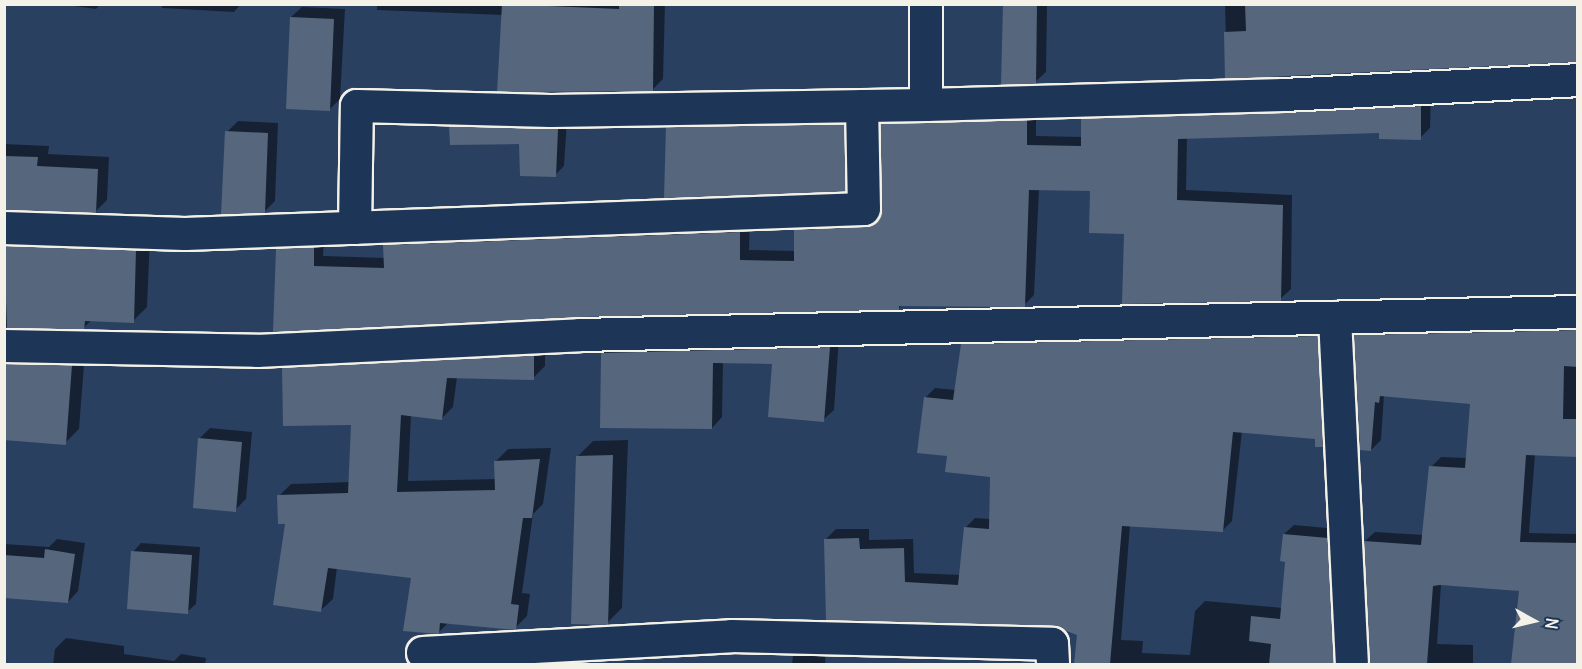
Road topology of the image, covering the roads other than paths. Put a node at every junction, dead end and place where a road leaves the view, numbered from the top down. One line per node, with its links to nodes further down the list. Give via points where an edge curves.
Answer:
1 (926, 4): 3 (street)
2 (1578, 80): 3 (street, via 1284,95)
3 (926, 105): 4 (street)
4 (862, 106): 6 (street, via 864,209); 6 (street, via 551,111 357,106)
5 (4, 228): 6 (street, via 184,234)
6 (355, 228)
7 (1578, 312): 8 (street)
8 (1335, 318): 9 (street, via 580,335 257,351); 13 (street)
9 (4, 346)
10 (831, 651): 11 (street, via 732,636); 12 (street, via 1052,644)
11 (423, 653)
12 (1053, 664)
13 (1352, 664)

